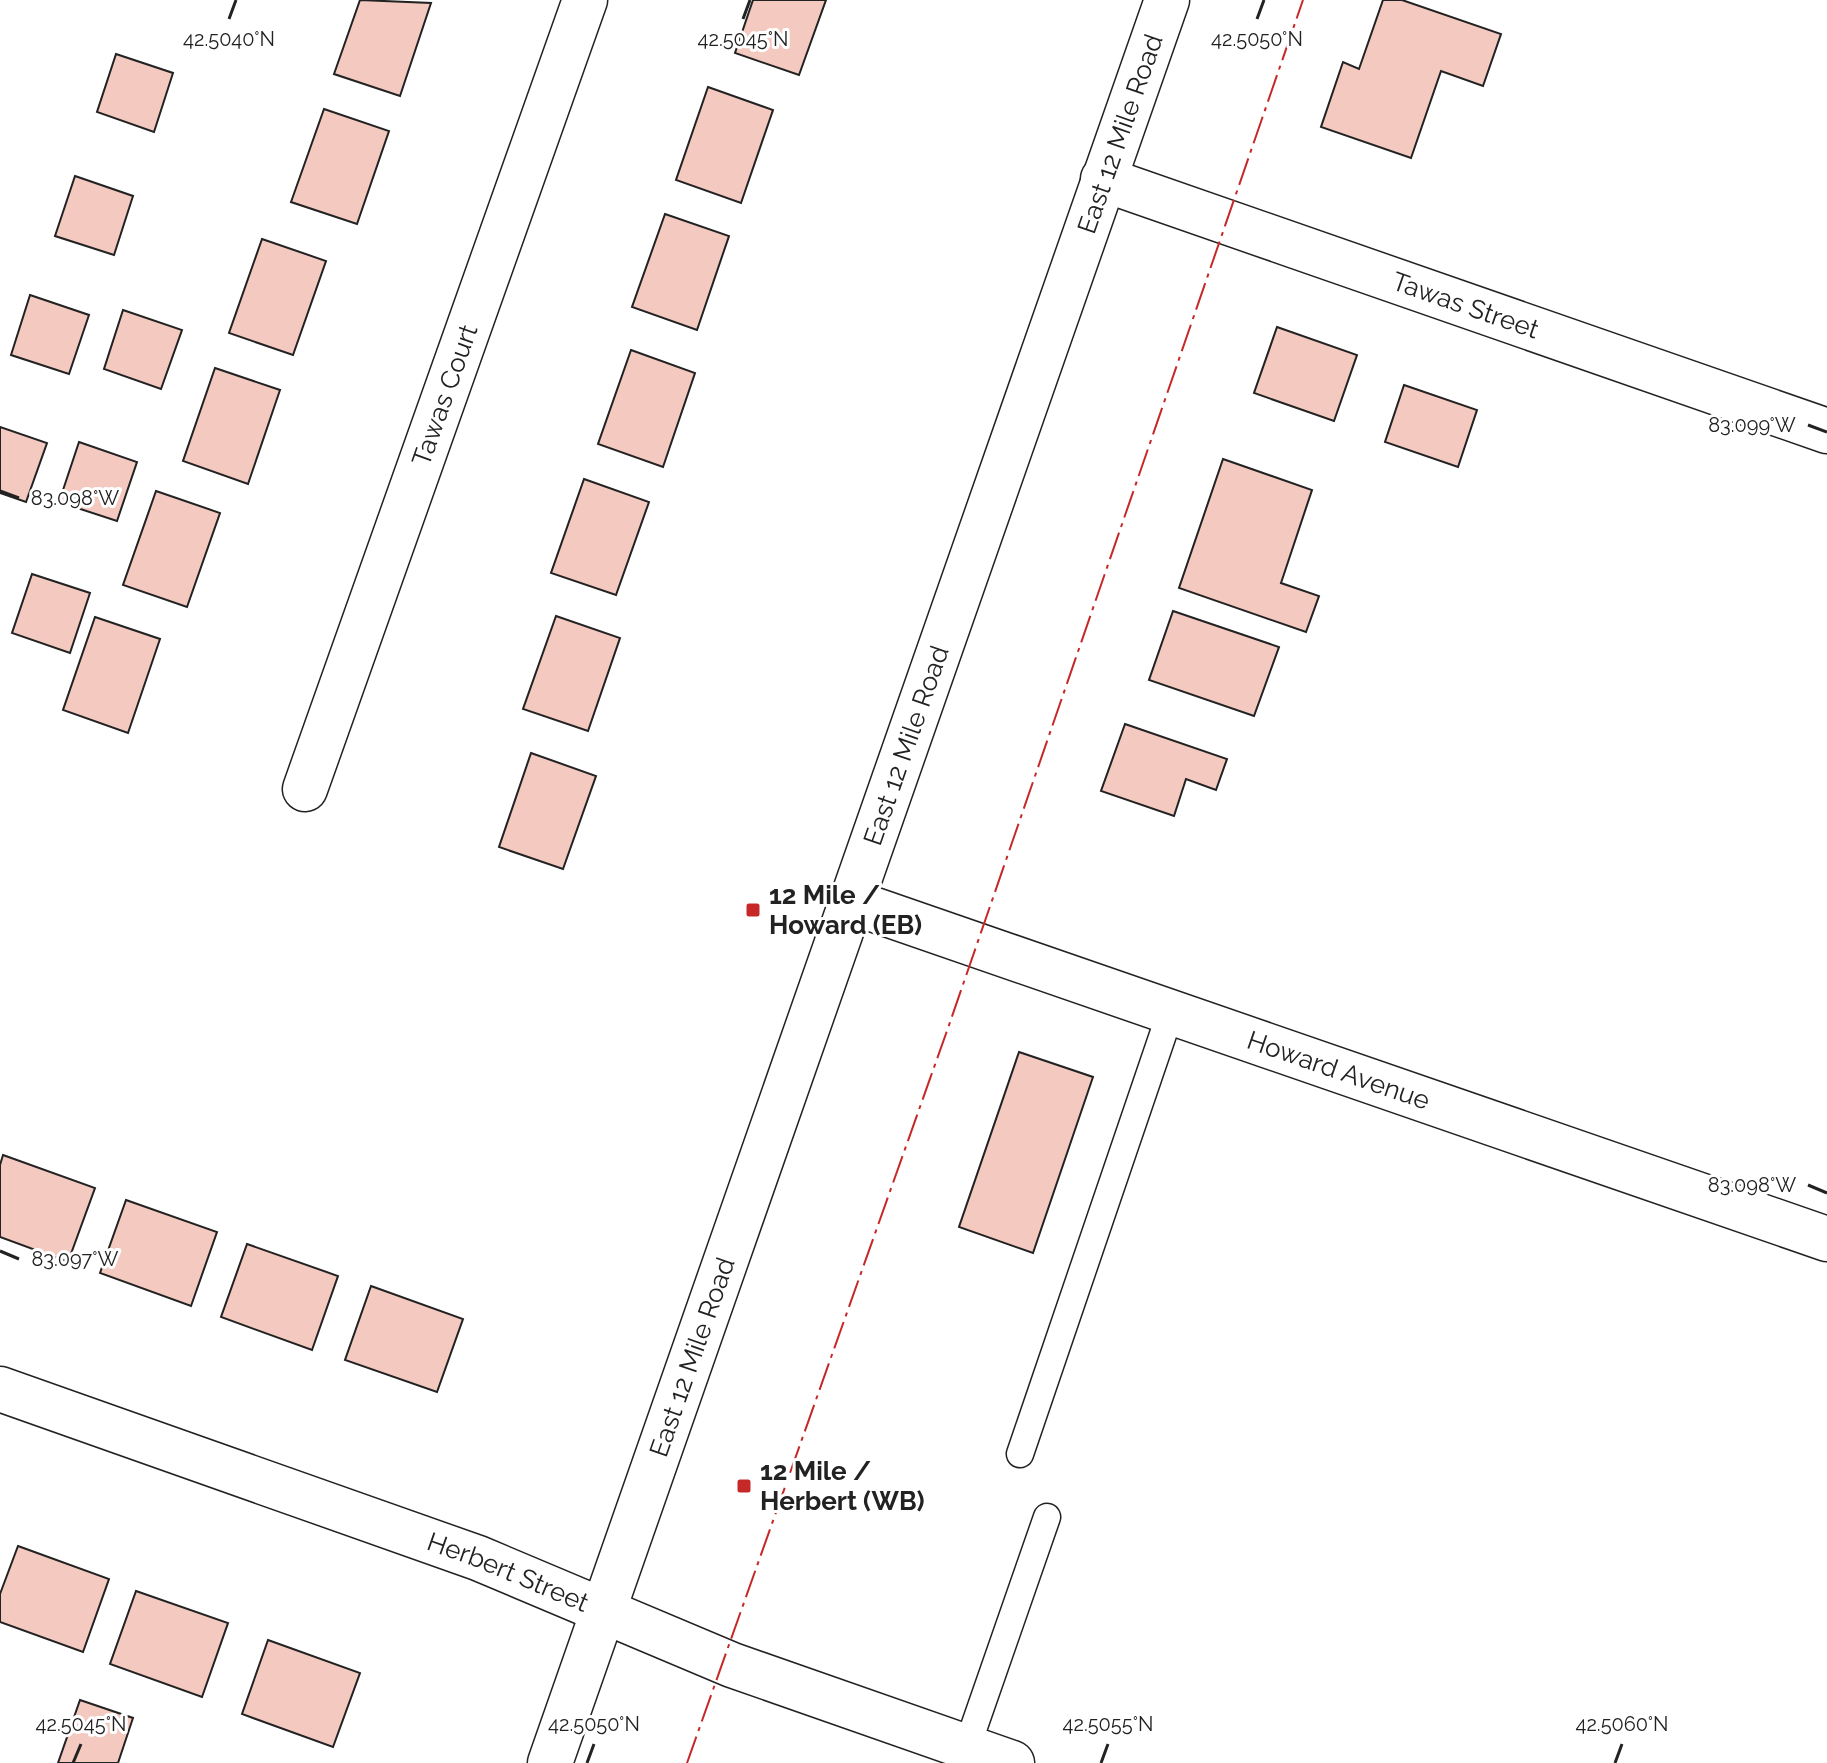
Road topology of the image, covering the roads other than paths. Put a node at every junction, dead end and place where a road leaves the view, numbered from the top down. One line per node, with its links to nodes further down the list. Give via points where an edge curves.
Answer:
1 (585, 0): 5 (street, Tawas Court)
2 (1167, 0): 3 (street, East 12 Mile Road)
3 (1103, 179): 4 (street, Tawas Street); 6 (street, East 12 Mile Road)
4 (1827, 431)
5 (305, 789)
6 (849, 901): 7 (street, Howard Avenue); 12 (street, East 12 Mile Road)
7 (1171, 1011): 8 (street, Howard Avenue); 10 (lane)
8 (1827, 1239)
9 (0, 1389): 12 (street, Herbert Street, via 478,1558)
10 (1020, 1454)
11 (1047, 1517): 13 (lane)
12 (605, 1613): 13 (street, Herbert Street, via 732,1665); 14 (street, East 12 Mile Road)
13 (967, 1747): 15 (street, Herbert Street)
14 (550, 1763)
15 (1012, 1763)

